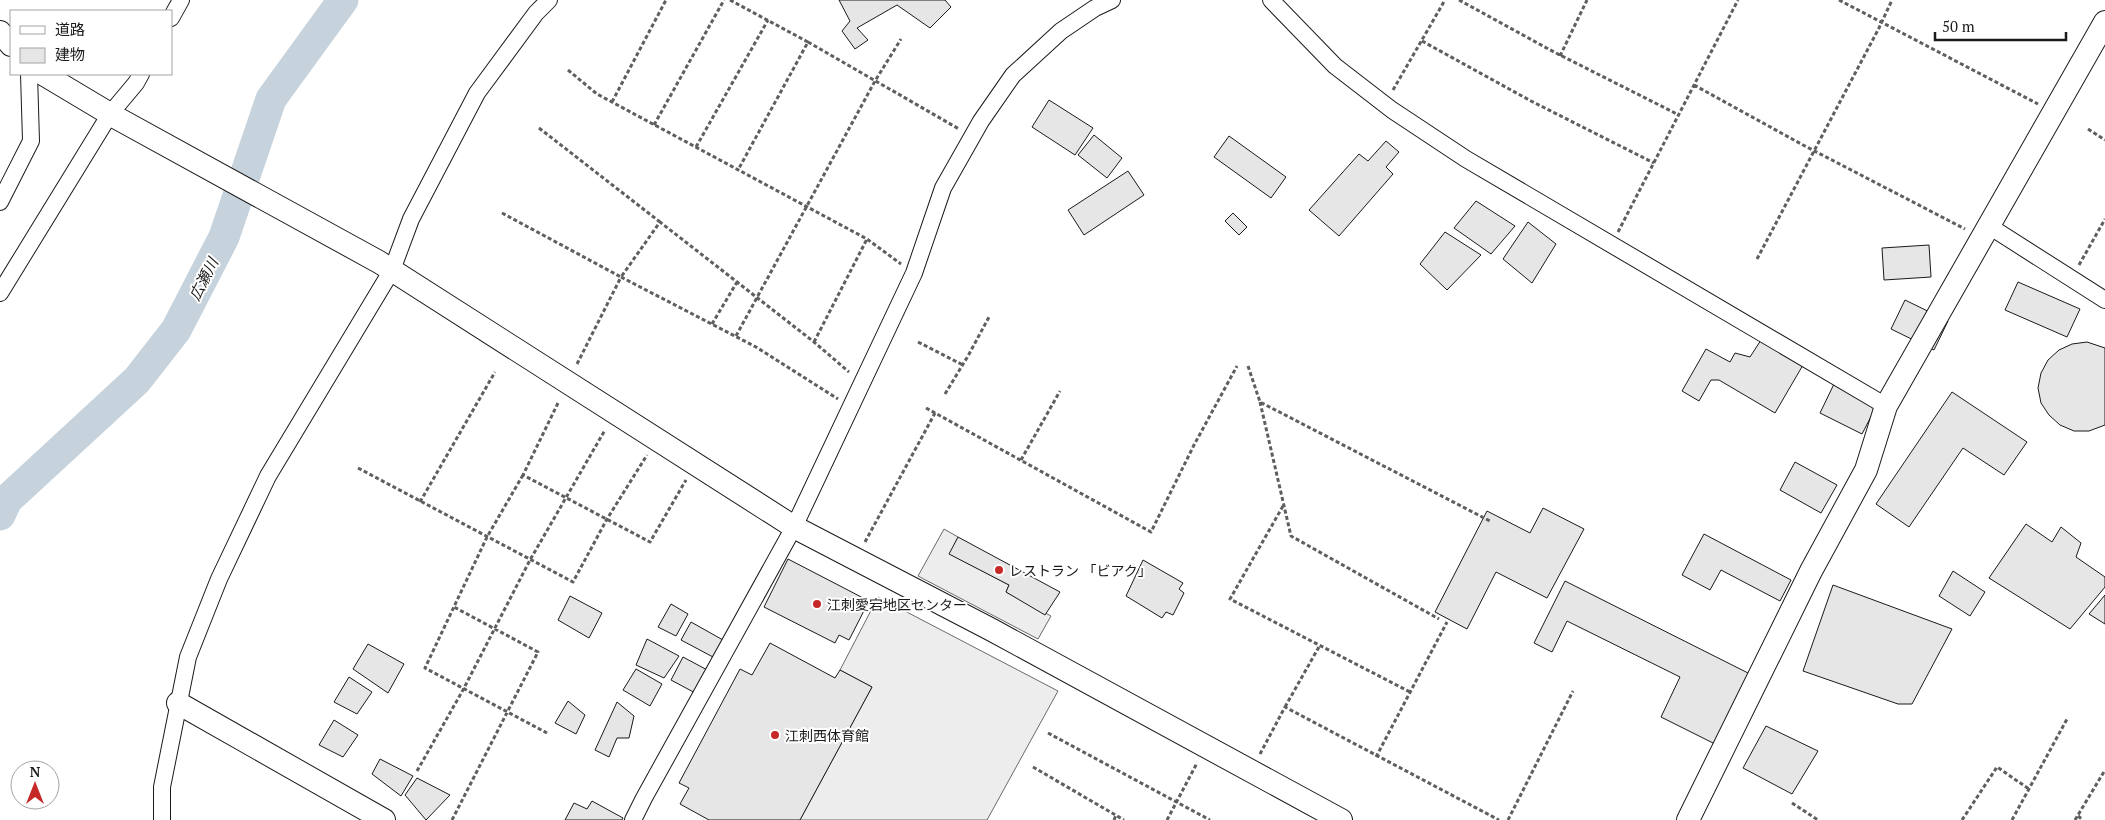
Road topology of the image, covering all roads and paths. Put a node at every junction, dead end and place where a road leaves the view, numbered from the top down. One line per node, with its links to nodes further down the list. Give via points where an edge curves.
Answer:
1 (181, 0): 15 (street)
2 (549, 0): 53 (street, via 477,94)
3 (666, 0): 31 (path)
4 (724, 0): 35 (path)
5 (730, 0): 16 (path)
6 (1112, 0): 38 (street, via 1060,31 1013,76)
7 (1270, 0): 14 (street)
8 (1445, 0): 30 (path)
9 (1460, 0): 33 (path)
10 (1587, 0): 23 (path)
11 (1738, 0): 29 (path)
12 (1840, 0): 32 (path)
13 (1892, 0): 52 (path)
14 (1289, 7): 76 (street, via 1335,66 1392,110 1466,159)
15 (172, 16)
16 (768, 20): 21 (path); 40 (path)
17 (2105, 22): 48 (street)
18 (0, 32): 22 (street)
19 (902, 39): 28 (path)
20 (1422, 41): 41 (path)
21 (808, 42): 28 (path); 42 (path)
22 (10, 44)
23 (1560, 56)
24 (568, 70): 31 (path)
25 (29, 75): 43 (street, via 31,141)
26 (46, 75): 34 (street)
27 (140, 75): 34 (street)
28 (875, 81): 38 (path); 44 (path)
29 (1694, 85): 33 (path); 49 (path)
30 (1391, 95)
31 (612, 102): 35 (path)
32 (2042, 106)
33 (1679, 115): 50 (path)
34 (113, 116): 53 (street); 58 (street)
35 (654, 125): 40 (path)
36 (539, 128): 47 (path)
37 (2088, 130): 39 (path)
38 (972, 137): 55 (street, via 943,188)
39 (2105, 140)
40 (696, 148): 42 (path)
41 (1656, 164)
42 (738, 170): 44 (path)
43 (0, 202)
44 (805, 206): 51 (path); 59 (path)
45 (502, 213): 56 (path)
46 (2105, 219): 54 (path)
47 (660, 222): 56 (path); 57 (path)
48 (1989, 226): 60 (street); 76 (street)
49 (1966, 230)
50 (1616, 236)
51 (867, 240): 55 (path); 64 (path)
52 (1757, 259)
53 (386, 266): 91 (street); 101 (street, via 268,476 208,605 188,657)
54 (2075, 272)
55 (914, 273): 71 (street)
56 (621, 277): 62 (path); 66 (path)
57 (737, 282): 59 (path); 62 (path)
58 (0, 293)
59 (756, 297): 63 (path); 64 (path)
60 (2105, 300)
61 (989, 317): 67 (path)
62 (712, 324): 63 (path)
63 (736, 336): 77 (path)
64 (814, 342): 71 (path)
65 (918, 342): 67 (path)
66 (577, 364)
67 (963, 365): 73 (path)
68 (1237, 366): 82 (path, via 1151,532)
69 (1248, 366): 74 (path)
70 (495, 372): 87 (path)
71 (862, 382): 77 (street)
72 (1060, 391): 82 (path)
73 (945, 394)
74 (1260, 402): 90 (path); 96 (path, via 1291,536)
75 (558, 404): 85 (path)
76 (1886, 406): 128 (street, via 1866,470 1811,571)
77 (851, 407): 91 (street)
78 (926, 408): 79 (path)
79 (935, 413): 82 (path); 93 (path)
80 (605, 429): 86 (path)
81 (648, 452): 89 (path)
82 (1021, 460)
83 (358, 468): 87 (path)
84 (689, 474): 89 (path, via 650,542)
85 (523, 475): 86 (path); 92 (path)
86 (565, 497): 89 (path); 94 (path)
87 (420, 502): 92 (path)
88 (1283, 506): 100 (path, via 1230,599)
89 (607, 519): 94 (path, via 573,582)
90 (1490, 521)
91 (794, 526): 120 (street); 125 (street)
92 (487, 537): 94 (path); 95 (path)
93 (861, 549)
94 (530, 560): 111 (path)
95 (454, 607): 104 (path, via 425,668); 119 (path, via 538,652)
96 (1439, 618)
97 (1447, 622): 100 (path)
98 (1320, 644): 102 (path)
99 (1573, 691): 127 (path)
100 (1410, 692): 108 (path)
101 (178, 703): 117 (street, via 162,787); 118 (street)
102 (1281, 714)
103 (2067, 719): 112 (path)
104 (547, 734)
105 (1048, 734): 113 (path)
106 (1260, 754): 126 (path, via 1285,707)
107 (1201, 756): 113 (path)
108 (1376, 757)
109 (1032, 767): 115 (path)
110 (2105, 770): 132 (path)
111 (417, 771)
112 (2029, 789): 130 (path, via 1997,766); 131 (path)
113 (1176, 803): 123 (path); 124 (path)
114 (1792, 803): 129 (path)
115 (1116, 815): 121 (path); 122 (path)
116 (2078, 816): 133 (path)
117 (162, 820)
118 (384, 820)
119 (452, 820)
120 (633, 820)
121 (1114, 820)
122 (1124, 820)
123 (1167, 820)
124 (1210, 820)
125 (1341, 820)
126 (1499, 820)
127 (1508, 820)
128 (1688, 820)
129 (1818, 820)
130 (1962, 820)
131 (2012, 820)
132 (2074, 820)
133 (2083, 820)

